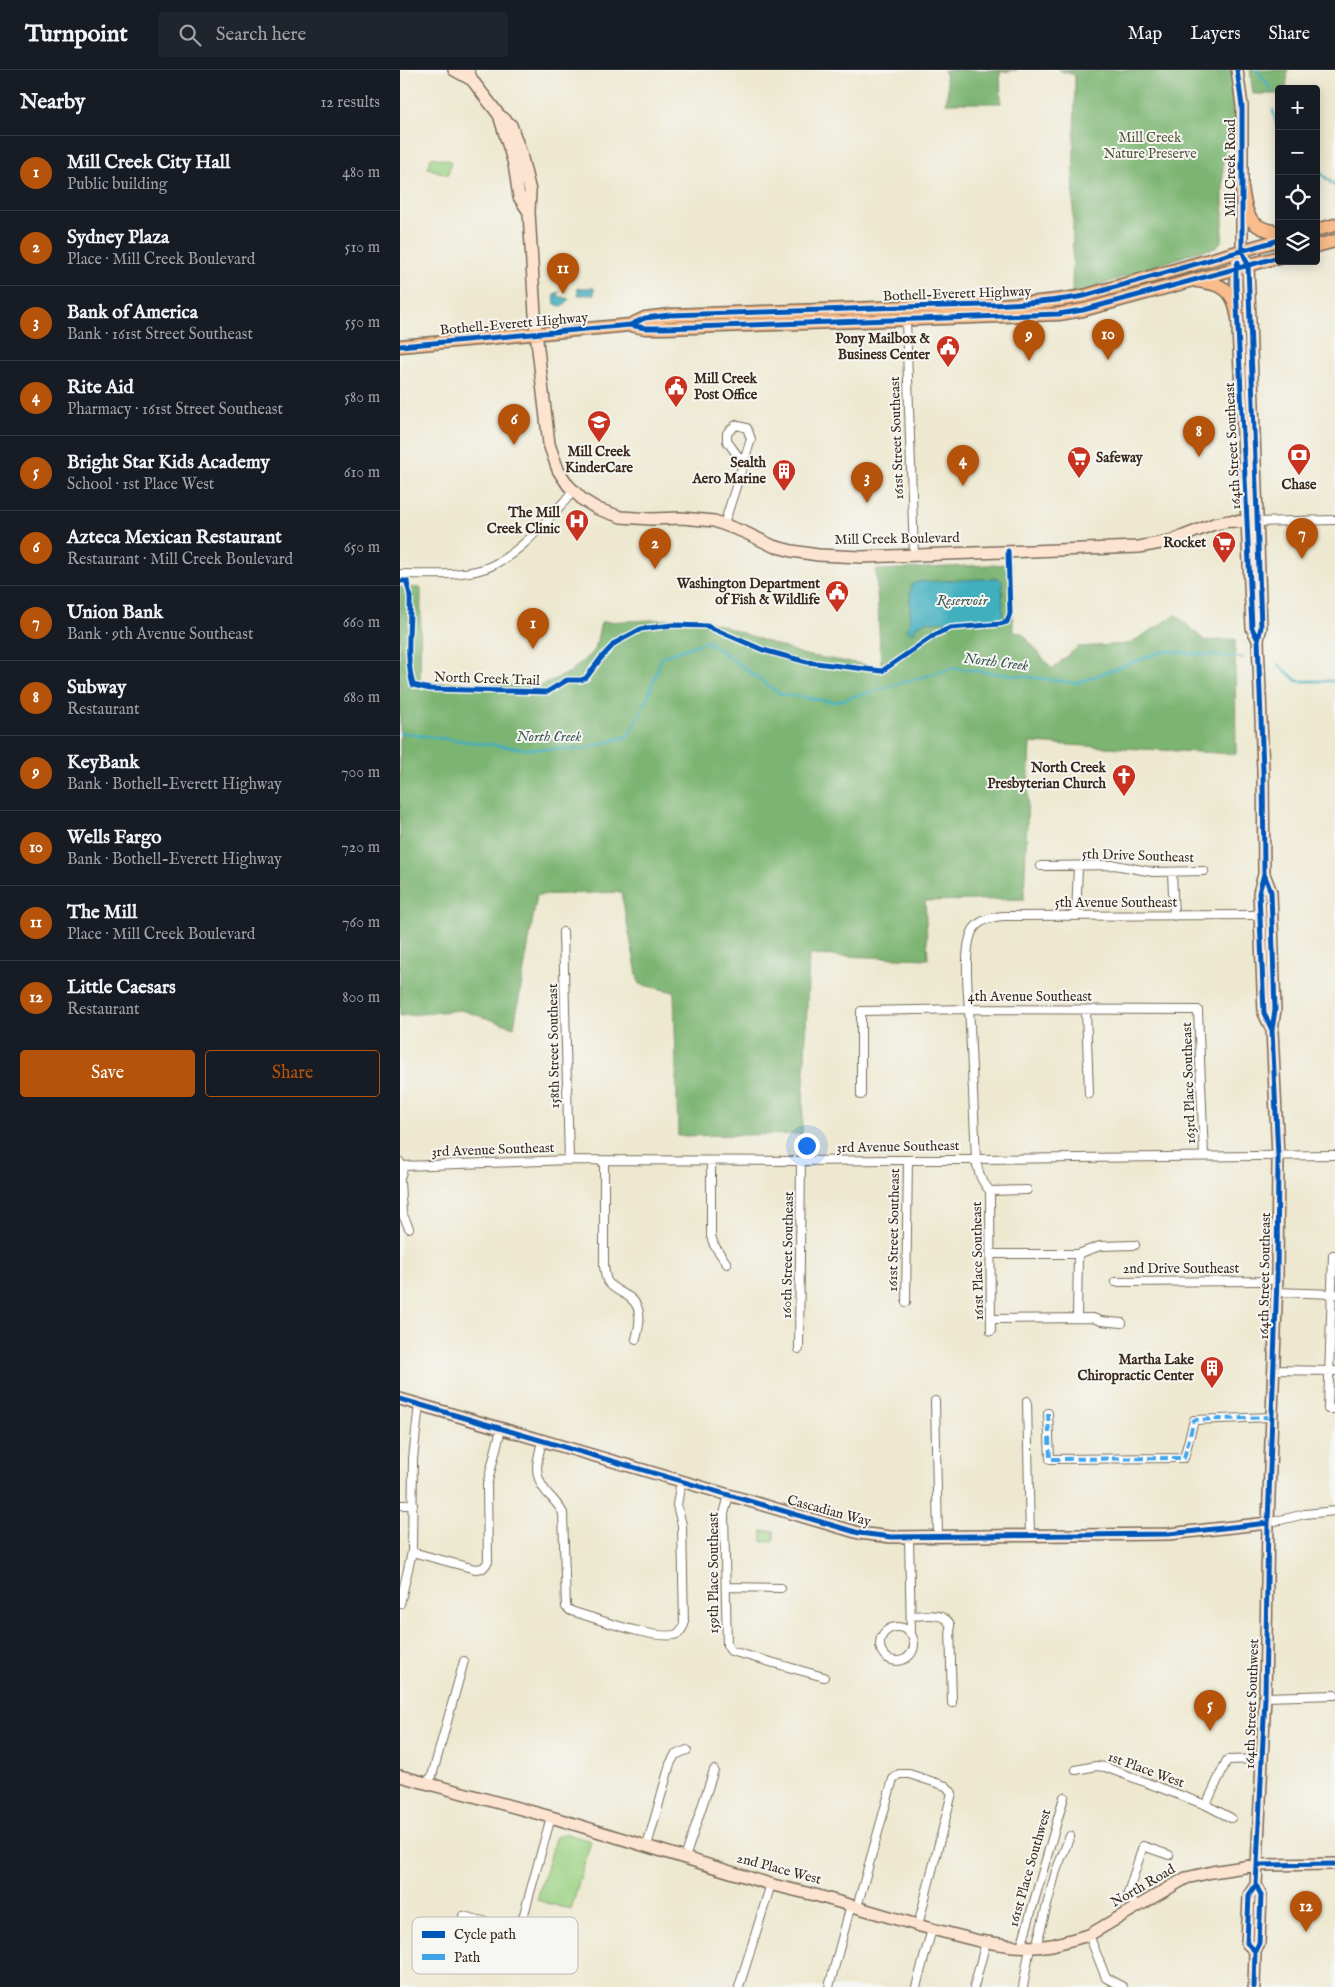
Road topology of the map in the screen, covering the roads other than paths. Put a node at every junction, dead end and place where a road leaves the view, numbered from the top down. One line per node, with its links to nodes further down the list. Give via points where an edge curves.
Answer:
1 (454, 70): 3 (street, Mill Creek Boulevard)
2 (1237, 70): 4 (street, Mill Creek Road, via 1242,106)
3 (470, 75): 18 (street, Mill Creek Boulevard, via 499,116 510,125 521,154 530,191)
4 (1242, 187): 7 (main road, via 1251,221 1259,229); 11 (street, Mill Creek Road)
5 (1335, 225): 6 (main road)
6 (1320, 229)
7 (1275, 231)
8 (1275, 241): 11 (main road, Bothell-Everett Highway)
9 (1335, 241): 10 (main road)
10 (1320, 245)
11 (1242, 250): 13 (street, Mill Creek Road); 15 (main road, Bothell-Everett Highway, via 1084,296 1044,303)
12 (1275, 258): 13 (main road, Bothell-Everett Highway)
13 (1242, 266): 14 (main road, Bothell-Everett Highway); 16 (street, 164th Street Southeast); 23 (street, 164th Street Southeast)
14 (1190, 280): 15 (main road, Bothell-Everett Highway, via 1059,314); 16 (main road, via 1222,287 1232,296)
15 (904, 314): 17 (main road, Bothell-Everett Highway, via 845,321 666,328); 17 (main road, Bothell-Everett Highway, via 670,315 645,318); 25 (street, 161st Street Southeast)
16 (1237, 314): 23 (street, 164th Street Southeast)
17 (630, 325): 18 (main road, Bothell-Everett Highway)
18 (536, 332): 19 (main road, Bothell-Everett Highway); 21 (street, Mill Creek Boulevard, via 551,453)
19 (400, 346)
20 (743, 463): 20 (street, via 751,435 744,426 736,425 727,433 727,442); 24 (street)
21 (573, 492): 24 (street, Mill Creek Boulevard, via 589,504 621,517 703,519); 26 (street, via 518,550 490,567 452,574)
22 (1335, 520): 23 (street)
23 (1253, 522): 25 (street, Mill Creek Boulevard, via 1221,522 1171,541 1139,547); 31 (street, 164th Street Southeast, via 1261,627 1258,640)
24 (724, 524): 25 (street, Mill Creek Boulevard, via 773,546 799,552 845,557)
25 (914, 555)
26 (400, 574)
27 (1041, 866): 28 (street, 5th Drive Southeast)
28 (1078, 867): 30 (street, 5th Drive Southeast, via 1115,865); 32 (street)
29 (1204, 871): 30 (street, 5th Drive Southeast)
30 (1172, 872): 33 (street)
31 (1264, 874): 34 (street, 164th Street Southeast, via 1259,892); 40 (street, 164th Street Southeast, via 1271,892 1276,1010)
32 (1076, 916): 33 (street, 5th Avenue Southeast); 35 (street, 5th Avenue Southeast, via 992,917)
33 (1174, 916): 34 (street, 5th Avenue Southeast)
34 (1260, 916): 40 (street, 164th Street Southeast, via 1264,1012)
35 (974, 928): 37 (street, 161st Place Southeast, via 968,956)
36 (563, 932): 47 (street, 158th Street Southeast)
37 (969, 1009): 38 (street, 4th Avenue Southeast); 42 (street, 4th Avenue Southeast, via 861,1011); 46 (street, 161st Place Southeast)
38 (1086, 1010): 39 (street, 4th Avenue Southeast); 41 (street)
39 (1198, 1010): 44 (street, 163rd Place Southeast)
40 (1272, 1030): 45 (street, 164th Street Southeast)
41 (1090, 1094)
42 (861, 1096)
43 (1335, 1155): 45 (street, 3rd Avenue Southeast)
44 (1204, 1156): 45 (street, 3rd Avenue Southeast); 46 (street, 3rd Avenue Southeast)
45 (1278, 1156): 62 (street, 164th Street Southeast)
46 (976, 1159): 49 (street, 3rd Avenue Southeast); 55 (street, 161st Place Southeast, via 982,1183)
47 (569, 1160): 48 (street, 3rd Avenue Southeast); 52 (street, 3rd Avenue Southeast)
48 (604, 1160): 51 (street, 3rd Avenue Southeast); 72 (street, via 604,1266 611,1286 634,1299 638,1305 640,1315)
49 (908, 1160): 50 (street, 3rd Avenue Southeast); 66 (street, 161st Street Southeast)
50 (801, 1161): 51 (street, 3rd Avenue Southeast); 73 (street, 160th Street Southeast)
51 (711, 1162): 61 (street, via 711,1236)
52 (401, 1164): 53 (street)
53 (400, 1180): 56 (street, via 402,1213)
54 (1027, 1190): 55 (street, 161st Place Southeast)
55 (990, 1191): 58 (street, 161st Place Southeast)
56 (409, 1228)
57 (1135, 1245): 59 (street, via 1100,1246)
58 (991, 1254): 59 (street); 68 (street, 161st Place Southeast)
59 (1078, 1254): 67 (street)
60 (1334, 1255): 65 (street)
61 (727, 1264)
62 (1277, 1280): 63 (street, 2nd Drive Southeast); 64 (street, 164th Street Southeast)
63 (1115, 1282)
64 (1276, 1292): 65 (street); 74 (street, 164th Street Southeast)
65 (1333, 1294): 71 (street)
66 (906, 1302)
67 (1077, 1318): 68 (street); 69 (street)
68 (991, 1319): 70 (street, 161st Place Southeast)
69 (1122, 1323)
70 (991, 1331)
71 (1333, 1332): 75 (street)
72 (636, 1339)
73 (799, 1349)
74 (1274, 1370): 75 (street); 82 (street, 164th Street Southeast)
75 (1332, 1371): 80 (street)
76 (400, 1399): 79 (street, Cascadian Way)
77 (935, 1401): 93 (street)
78 (1028, 1401): 91 (street)
79 (419, 1404): 83 (street, Cascadian Way); 88 (street)
80 (1331, 1409)
81 (1048, 1413): 82 (street, via 1050,1459 1184,1458 1194,1420)
82 (1272, 1417): 90 (street, 164th Street Southeast)
83 (501, 1430): 84 (street, Cascadian Way); 94 (street, via 487,1485 488,1562 483,1568 475,1569)
84 (542, 1442): 85 (street, Cascadian Way); 85 (street, via 537,1475 541,1486 562,1513 566,1607 649,1634 674,1635 684,1622 682,1525 676,1505)
85 (681, 1482): 86 (street, Cascadian Way)
86 (729, 1495): 92 (street, Cascadian Way, via 859,1532); 95 (street, 159th Place Southeast, via 724,1514)
87 (400, 1505): 88 (street)
88 (412, 1505): 94 (street)
89 (1335, 1511): 90 (street)
90 (1268, 1523): 91 (street, Cascadian Way, via 1168,1534); 103 (street, 164th Street Southwest)
91 (1030, 1536): 93 (street, Cascadian Way)
92 (910, 1537): 93 (street, Cascadian Way); 98 (street)
93 (938, 1537)
94 (412, 1552): 97 (street)
95 (726, 1587): 96 (street); 101 (street, 159th Place Southeast, via 727,1645 731,1651)
96 (781, 1588)
97 (400, 1604)
98 (911, 1616): 99 (street); 104 (street, via 941,1616 950,1624)
99 (911, 1634): 99 (street, via 903,1627 890,1628 881,1638 882,1651 892,1660 905,1659 914,1649)
100 (464, 1661): 110 (street, via 432,1776)
101 (824, 1677)
102 (1335, 1695): 103 (street)
103 (1265, 1697): 106 (street, 164th Street Southwest)
104 (952, 1703)
105 (687, 1750): 116 (street, via 675,1755 670,1764)
106 (1262, 1759): 112 (street, via 1227,1760); 120 (street, 164th Street Southwest)
107 (714, 1770): 118 (street)
108 (1076, 1770): 112 (street, 1st Place West, via 1105,1767)
109 (400, 1776): 110 (street, 2nd Place West)
110 (426, 1783): 113 (street, 2nd Place West)
111 (1064, 1797): 131 (street, 161st Place Southwest)
112 (1206, 1805): 114 (street, 1st Place West)
113 (551, 1817): 116 (street, 2nd Place West); 126 (street)
114 (1231, 1818)
115 (1070, 1836): 131 (street)
116 (647, 1846): 118 (street, 2nd Place West)
117 (1169, 1855): 123 (street, via 1143,1846 1128,1893)
118 (685, 1858): 121 (street, 2nd Place West)
119 (1335, 1864): 120 (street, North Road)
120 (1257, 1866): 123 (street, North Road, via 1186,1878); 140 (street, 164th Street Southwest, via 1256,1885 1261,1895)
121 (771, 1884): 122 (street, 2nd Place West); 133 (street)
122 (854, 1906): 127 (street, 2nd Place West); 127 (street, via 893,1779 899,1774 909,1774 946,1786 952,1794); 134 (street)
123 (1136, 1907): 129 (street, North Road)
124 (464, 1916): 125 (street)
125 (468, 1917)
126 (522, 1917)
127 (918, 1925): 128 (street, 2nd Place West)
128 (932, 1929): 130 (street, 2nd Place West); 135 (street)
129 (1089, 1935): 131 (street, 2nd Place West, via 1067,1942); 132 (street)
130 (986, 1942): 131 (street, 2nd Place West); 136 (street)
131 (1029, 1947): 137 (street)
132 (1106, 1978): 138 (street); 139 (street)
133 (740, 1987)
134 (829, 1987)
135 (916, 1987)
136 (974, 1987)
137 (1023, 1987)
138 (1103, 1987)
139 (1123, 1987)
140 (1254, 1987)

